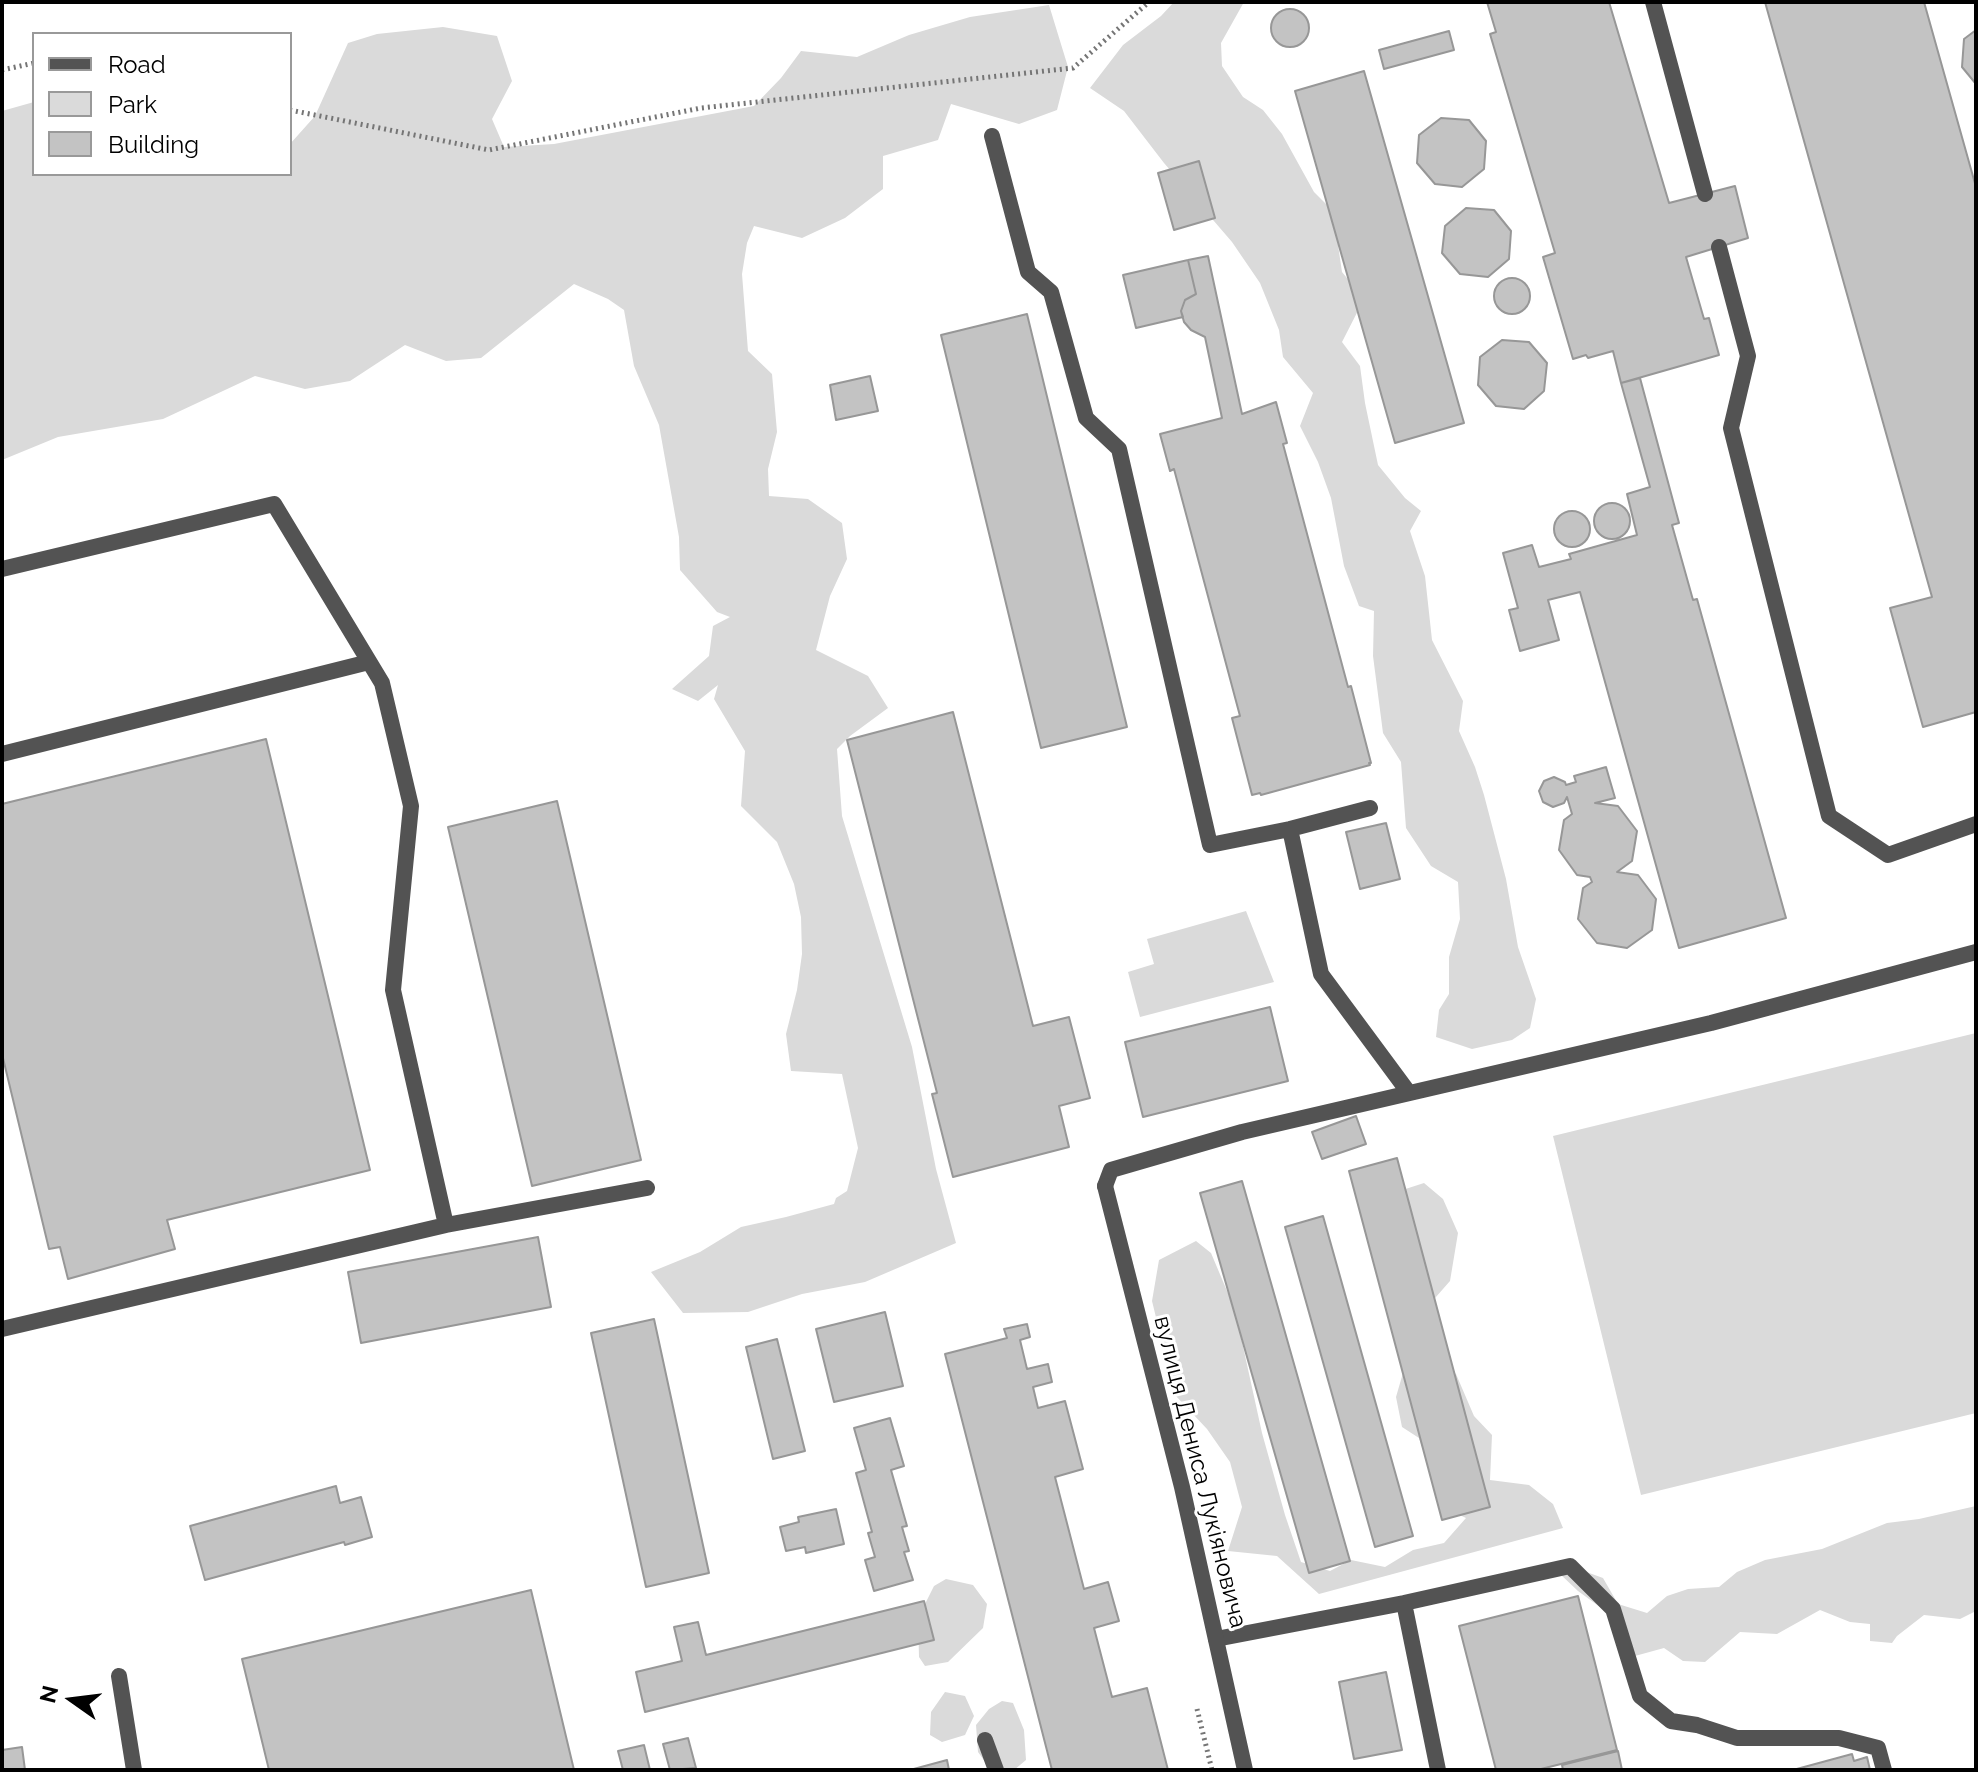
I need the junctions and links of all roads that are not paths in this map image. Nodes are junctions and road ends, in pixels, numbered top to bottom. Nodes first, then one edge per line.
1 (1653, 2) edge
2 (992, 136) dead end
3 (1705, 194) dead end
4 (1719, 247) dead end
5 (2, 569) edge
6 (369, 662) junction
7 (2, 754) edge
8 (1370, 808) dead end
9 (1976, 824) edge
10 (1290, 829) junction
11 (1976, 952) edge
12 (1409, 1093) junction
13 (647, 1188) dead end
14 (446, 1225) junction
15 (2, 1329) edge
16 (1404, 1603) junction
17 (1216, 1639) junction
18 (119, 1676) dead end
19 (985, 1740) dead end
20 (134, 1770) edge
21 (996, 1770) edge
22 (1245, 1770) edge
23 (1438, 1770) edge
24 (1884, 1770) edge

1 - 3 street
2 - 10 street
4 - 9 street
5 - 6 street
6 - 7 street
6 - 14 street
8 - 10 street
10 - 12 street
11 - 12 street
12 - 17 street, вулиця Дениса Лукіяновича
13 - 14 street
14 - 15 street
16 - 17 street
16 - 23 street
16 - 24 street
17 - 22 street, вулиця Дениса Лукіяновича
18 - 20 street
19 - 21 street

